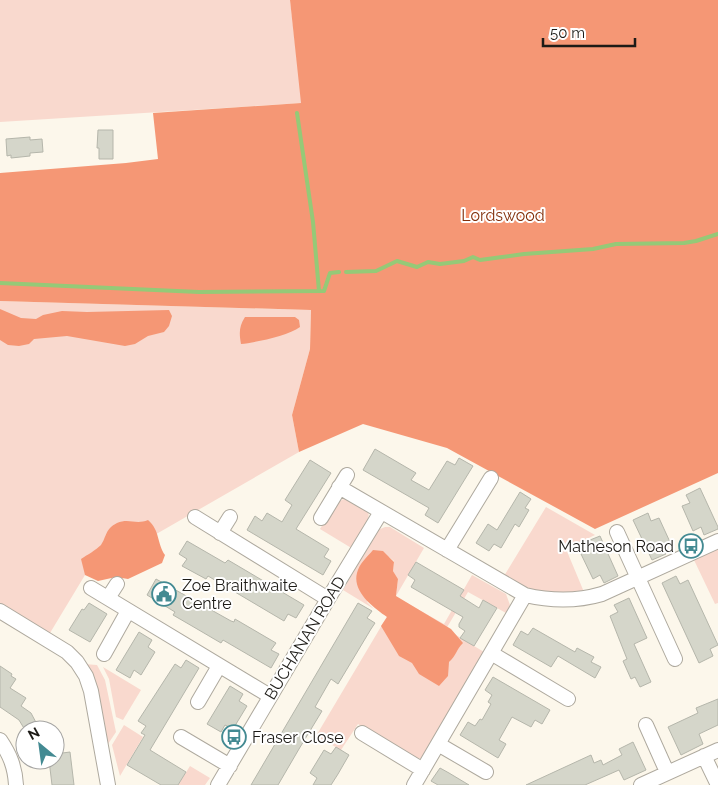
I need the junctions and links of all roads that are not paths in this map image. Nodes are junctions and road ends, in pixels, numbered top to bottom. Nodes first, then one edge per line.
1 (491, 478) dead end
2 (381, 512) junction
3 (195, 517) dead end
4 (230, 517) dead end
5 (321, 518) dead end
6 (617, 532) dead end
7 (220, 533) junction
8 (718, 541) edge
9 (447, 550) junction
10 (638, 577) junction
11 (117, 584) dead end
12 (91, 588) dead end
13 (524, 595) junction
14 (108, 598) junction
15 (328, 598) junction
16 (0, 611) edge
17 (128, 611) junction
18 (491, 653) junction
19 (104, 654) dead end
20 (675, 659) dead end
21 (220, 666) junction
22 (270, 696) junction
23 (568, 698) dead end
24 (198, 702) dead end
25 (646, 725) dead end
26 (362, 733) dead end
27 (182, 737) dead end
28 (0, 740) edge
29 (438, 744) junction
30 (718, 750) edge
31 (704, 756) junction
32 (230, 766) junction
33 (423, 770) junction
34 (486, 772) dead end
35 (667, 772) junction
36 (16, 785) edge
37 (108, 785) edge
38 (218, 785) edge
39 (414, 785) edge
40 (641, 785) edge
41 (718, 785) edge

1 - 9 street
2 - 5 street
2 - 9 street
2 - 15 street, BUCHANAN ROAD
3 - 7 street
4 - 7 street
6 - 10 street
7 - 15 street
8 - 10 street
9 - 13 street
10 - 13 street
10 - 20 street
11 - 14 street
12 - 14 street
13 - 18 street
14 - 17 street
15 - 22 street, BUCHANAN ROAD
16 - 37 street
17 - 19 street
17 - 21 street
18 - 23 street
18 - 29 street
21 - 22 street
21 - 24 street
22 - 32 street, BUCHANAN ROAD
25 - 35 street
26 - 33 street
27 - 32 street
28 - 36 street
29 - 33 street
29 - 34 street
30 - 31 street
31 - 35 street
31 - 41 street
32 - 38 street, BUCHANAN ROAD
33 - 39 street
35 - 40 street

